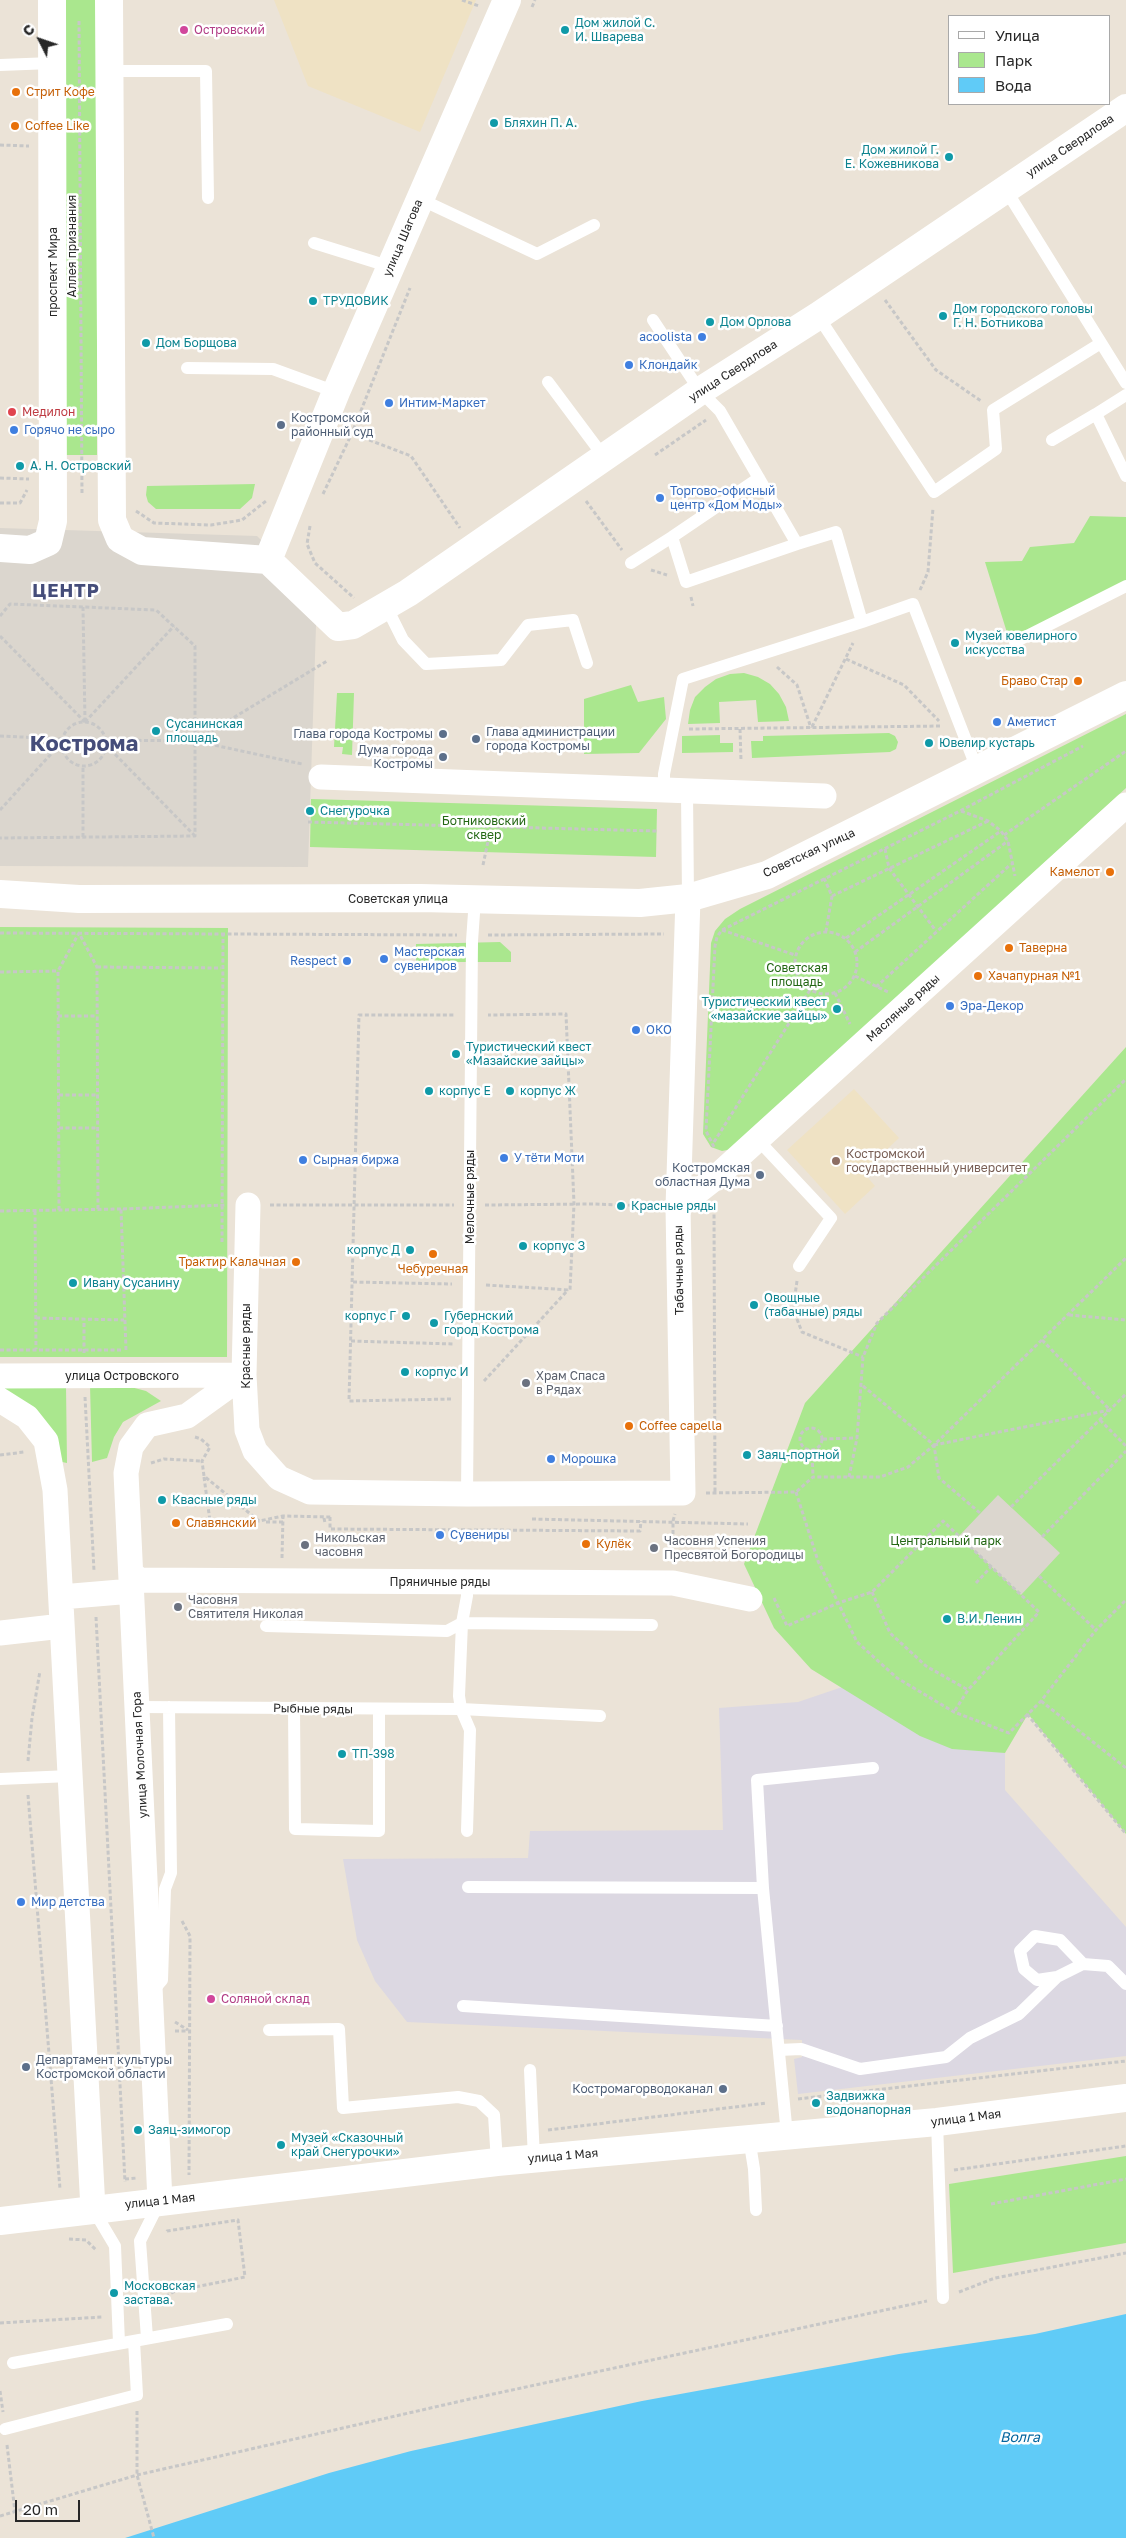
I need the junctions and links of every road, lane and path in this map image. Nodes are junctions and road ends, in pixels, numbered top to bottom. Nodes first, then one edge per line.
1 (52, 0) edge
2 (109, 0) edge
3 (535, 0) edge
4 (519, 5) edge
5 (79, 20) dead end
6 (52, 63) junction
7 (0, 65) edge
8 (109, 71) junction
9 (1126, 108) edge
10 (6, 145) dead end
11 (0, 146) edge
12 (1006, 190) junction
13 (208, 198) dead end
14 (420, 199) junction
15 (594, 225) dead end
16 (314, 243) dead end
17 (402, 274) junction
18 (885, 300) dead end
19 (818, 316) junction
20 (653, 320) dead end
21 (1101, 343) junction
22 (187, 368) dead end
23 (548, 382) dead end
24 (1126, 383) edge
25 (700, 391) junction
26 (336, 392) junction
27 (1126, 395) edge
28 (993, 410) junction
29 (1096, 414) junction
30 (324, 421) junction
31 (352, 433) junction
32 (1052, 440) dead end
33 (604, 457) junction
34 (1126, 476) edge
35 (0, 478) edge
36 (759, 478) junction
37 (34, 479) dead end
38 (934, 492) junction
39 (82, 493) dead end
40 (320, 502) dead end
41 (130, 507) dead end
42 (289, 510) junction
43 (469, 526) dead end
44 (672, 537) junction
45 (797, 544) junction
46 (0, 548) edge
47 (268, 560) junction
48 (631, 562) dead end
49 (1126, 586) edge
50 (359, 599) dead end
51 (913, 604) junction
52 (386, 606) junction
53 (83, 607) junction
54 (0, 616) edge
55 (862, 622) junction
56 (174, 626) junction
57 (0, 636) edge
58 (1017, 646) dead end
59 (846, 659) junction
60 (327, 661) dead end
61 (586, 663) dead end
62 (774, 665) dead end
63 (1126, 695) edge
64 (85, 722) junction
65 (944, 726) junction
66 (811, 728) junction
67 (687, 729) dead end
68 (740, 729) junction
69 (947, 733) dead end
70 (0, 736) edge
71 (63, 739) junction
72 (105, 740) junction
73 (195, 741) junction
74 (1091, 742) dead end
75 (61, 744) junction
76 (106, 745) junction
77 (1126, 751) edge
78 (741, 760) dead end
79 (83, 766) junction
80 (977, 769) junction
81 (316, 771) joint
82 (675, 791) junction
83 (824, 796) dead end
84 (1126, 805) edge
85 (0, 810) edge
86 (960, 811) junction
87 (988, 821) junction
88 (308, 822) dead end
89 (491, 827) junction
90 (657, 831) dead end
91 (1001, 831) junction
92 (1004, 835) junction
93 (195, 836) junction
94 (0, 838) edge
95 (83, 838) junction
96 (1008, 841) junction
97 (884, 848) junction
98 (1011, 864) junction
99 (482, 865) dead end
100 (889, 868) junction
101 (824, 878) junction
102 (1018, 884) dead end
103 (0, 894) edge
104 (909, 895) junction
105 (832, 896) junction
106 (688, 898) junction
107 (475, 899) junction
108 (918, 906) junction
109 (722, 930) junction
110 (826, 931) junction
111 (936, 931) junction
112 (0, 933) edge
113 (79, 933) junction
114 (222, 934) junction
115 (253, 934) dead end
116 (846, 938) junction
117 (856, 952) junction
118 (795, 955) junction
119 (97, 967) junction
120 (221, 968) junction
121 (58, 971) junction
122 (0, 972) edge
123 (876, 987) dead end
124 (810, 990) junction
125 (566, 1014) dead end
126 (359, 1015) dead end
127 (58, 1016) junction
128 (97, 1016) junction
129 (1126, 1079) edge
130 (59, 1095) junction
131 (97, 1095) junction
132 (59, 1128) junction
133 (97, 1128) junction
134 (758, 1140) junction
135 (714, 1142) junction
136 (714, 1179) junction
137 (248, 1204) joint
138 (222, 1205) junction
139 (678, 1207) junction
140 (121, 1208) junction
141 (98, 1209) junction
142 (59, 1210) junction
143 (0, 1211) edge
144 (35, 1211) junction
145 (222, 1244) dead end
146 (1126, 1258) edge
147 (799, 1266) joint
148 (1069, 1315) junction
149 (36, 1318) junction
150 (84, 1319) junction
151 (124, 1320) junction
152 (1126, 1320) edge
153 (1042, 1340) junction
154 (351, 1341) junction
155 (468, 1344) junction
156 (84, 1348) junction
157 (36, 1349) junction
158 (0, 1350) edge
159 (126, 1350) junction
160 (135, 1350) dead end
161 (863, 1357) junction
162 (244, 1375) junction
163 (0, 1376) edge
164 (84, 1376) junction
165 (862, 1385) junction
166 (1125, 1396) edge
167 (468, 1398) junction
168 (0, 1400) edge
169 (1110, 1410) junction
170 (1100, 1420) junction
171 (186, 1436) dead end
172 (856, 1438) junction
173 (823, 1440) junction
174 (934, 1445) junction
175 (1126, 1446) edge
176 (812, 1450) junction
177 (32, 1451) dead end
178 (1126, 1451) edge
179 (0, 1455) edge
180 (164, 1459) dead end
181 (202, 1461) junction
182 (204, 1476) junction
183 (813, 1477) junction
184 (849, 1477) junction
185 (796, 1492) junction
186 (683, 1493) junction
187 (715, 1493) junction
188 (468, 1494) junction
189 (1011, 1507) dead end
190 (980, 1513) dead end
191 (283, 1516) junction
192 (330, 1517) junction
193 (340, 1517) dead end
194 (324, 1518) junction
195 (525, 1519) dead end
196 (640, 1521) junction
197 (259, 1522) junction
198 (283, 1522) junction
199 (325, 1523) dead end
200 (748, 1524) dead end
201 (674, 1526) dead end
202 (1042, 1537) dead end
203 (282, 1566) dead end
204 (991, 1567) junction
205 (673, 1569) dead end
206 (1039, 1576) dead end
207 (131, 1582) junction
208 (467, 1582) junction
209 (976, 1583) dead end
210 (872, 1592) junction
211 (95, 1594) junction
212 (61, 1597) junction
213 (750, 1600) joint
214 (1126, 1600) edge
215 (838, 1603) junction
216 (462, 1623) junction
217 (652, 1625) dead end
218 (62, 1626) junction
219 (266, 1626) dead end
220 (1096, 1630) junction
221 (0, 1633) edge
222 (41, 1664) dead end
223 (968, 1690) junction
224 (1041, 1701) junction
225 (138, 1707) junction
226 (169, 1707) junction
227 (294, 1708) junction
228 (379, 1709) junction
229 (461, 1709) junction
230 (954, 1712) junction
231 (1027, 1714) junction
232 (600, 1716) dead end
233 (873, 1768) dead end
234 (1126, 1768) edge
235 (70, 1776) junction
236 (26, 1778) junction
237 (0, 1779) edge
238 (467, 1831) dead end
239 (1126, 1834) edge
240 (468, 1887) dead end
241 (763, 1888) junction
242 (165, 1889) junction
243 (1083, 1964) junction
244 (1057, 1977) junction
245 (1126, 1984) edge
246 (150, 1995) junction
247 (463, 2006) dead end
248 (776, 2026) junction
249 (269, 2030) dead end
250 (779, 2050) junction
251 (1126, 2061) edge
252 (530, 2070) dead end
253 (1126, 2098) edge
254 (784, 2101) junction
255 (937, 2122) junction
256 (533, 2132) junction
257 (786, 2135) junction
258 (749, 2138) junction
259 (1126, 2146) edge
260 (534, 2158) junction
261 (497, 2162) junction
262 (939, 2172) junction
263 (198, 2173) dead end
264 (1126, 2179) edge
265 (188, 2186) junction
266 (159, 2188) junction
267 (126, 2192) junction
268 (52, 2193) dead end
269 (991, 2204) dead end
270 (93, 2209) junction
271 (756, 2210) dead end
272 (238, 2220) dead end
273 (0, 2221) edge
274 (190, 2228) junction
275 (160, 2237) dead end
276 (63, 2239) dead end
277 (1126, 2253) edge
278 (100, 2254) dead end
279 (155, 2294) dead end
280 (943, 2298) junction
281 (157, 2302) dead end
282 (227, 2324) dead end
283 (140, 2339) junction
284 (119, 2343) junction
285 (13, 2362) dead end
286 (0, 2391) edge
287 (138, 2395) junction
288 (5, 2429) junction
289 (137, 2475) junction
290 (15, 2512) junction
291 (0, 2516) edge
292 (154, 2538) edge

1 - 6 street, проспект Мира
2 - 8 street
3 - 4 path
4 - 14 street, улица Шагова
5 - 39 path, Аллея признания
6 - 7 lane
6 - 46 street, проспект Мира
8 - 13 lane
8 - 47 street
9 - 12 street, улица Свердлова
10 - 11 path
12 - 19 street, улица Свердлова
12 - 21 lane
14 - 15 lane
14 - 17 street, улица Шагова
16 - 17 lane
17 - 26 street, улица Шагова
17 - 31 path
18 - 28 path
19 - 25 street, улица Свердлова
19 - 38 lane
20 - 25 lane
21 - 24 lane
21 - 28 lane
22 - 26 lane
23 - 33 lane
25 - 33 street, улица Свердлова
25 - 36 lane
26 - 30 street, улица Шагова
27 - 29 lane
28 - 38 lane
29 - 32 lane
29 - 34 lane
30 - 31 path
30 - 42 street, улица Шагова
31 - 40 path
31 - 43 path
33 - 52 street, улица Свердлова
35 - 37 path
36 - 44 lane
36 - 45 lane
38 - 51 path
41 - 42 path
42 - 47 street, улица Шагова
42 - 50 path
44 - 45 lane
44 - 48 lane
45 - 55 lane
47 - 52 street, улица Свердлова
49 - 58 lane
51 - 55 lane
51 - 80 lane
52 - 61 lane
53 - 54 path
53 - 56 path
53 - 64 path
55 - 59 path
55 - 82 lane
56 - 64 path
56 - 73 path
57 - 64 path
59 - 65 path
59 - 66 path
60 - 73 path
62 - 66 path
63 - 80 street, Советская улица
64 - 71 path
64 - 72 path
65 - 66 path
65 - 69 path
66 - 68 path
67 - 68 path
68 - 78 path
70 - 71 path
71 - 75 path
72 - 73 path
72 - 76 path
73 - 81 path
73 - 93 path
74 - 86 path
75 - 79 path
75 - 85 path
76 - 79 path
76 - 93 path
77 - 92 path
79 - 95 path
80 - 106 street, Советская улица
81 - 82 street
82 - 83 street
82 - 106 lane
84 - 134 street, Масляные ряды
86 - 87 path
86 - 97 path
87 - 91 path
87 - 100 path
88 - 89 path
89 - 90 path
89 - 99 path
91 - 92 path
91 - 104 path
92 - 96 path
93 - 95 path
94 - 95 path
96 - 98 path
96 - 108 path
97 - 100 path
97 - 101 path
98 - 102 path
98 - 111 path
100 - 104 path
100 - 105 path
101 - 105 path
101 - 109 path
103 - 107 street, Советская улица
104 - 108 path
104 - 116 path
105 - 110 path
106 - 107 street, Советская улица
106 - 139 street, Табачные ряды
107 - 155 lane, Мелочные ряды
108 - 111 path
108 - 117 path
109 - 118 path
109 - 135 path
110 - 116 path
110 - 118 path
111 - 123 path
112 - 113 path
113 - 114 path
113 - 119 path
113 - 121 path
114 - 115 path
114 - 120 path
116 - 117 path
117 - 124 path
118 - 124 path
119 - 120 path
119 - 128 path
120 - 138 path
121 - 122 path
121 - 127 path
124 - 135 path
125 - 167 path
126 - 154 path
127 - 128 path
127 - 130 path
128 - 131 path
129 - 161 path
130 - 131 path
130 - 132 path
131 - 133 path
132 - 133 path
132 - 142 path
133 - 141 path
134 - 136 street, Масляные ряды
134 - 147 lane
135 - 136 path
136 - 139 street, Масляные ряды
136 - 187 path
137 - 138 path
137 - 162 street, Красные ряды
138 - 140 path
138 - 145 path
139 - 186 street, Табачные ряды
140 - 141 path
140 - 151 path
141 - 142 path
142 - 144 path
143 - 144 path
144 - 149 path
146 - 148 path
147 - 161 path
148 - 152 path
148 - 153 path
149 - 150 path
149 - 157 path
150 - 151 path
150 - 156 path
151 - 159 path
153 - 169 path
153 - 174 path
154 - 155 path
154 - 167 path
155 - 167 lane, Мелочные ряды
156 - 157 path
156 - 159 path
156 - 164 path
157 - 158 path
159 - 160 path
161 - 165 path
162 - 164 street, улица Островского
162 - 188 street, Красные ряды
162 - 207 street, улица Молочная Гора
163 - 164 street, улица Островского
164 - 211 path
165 - 172 path
165 - 174 path
166 - 169 path
167 - 188 lane, Мелочные ряды
168 - 212 street
169 - 170 path
169 - 174 path
170 - 175 path
170 - 189 path
171 - 181 path
172 - 173 path
172 - 184 path
173 - 176 path
173 - 176 path
174 - 184 path
174 - 190 path
176 - 183 path
177 - 179 path
178 - 202 path
180 - 181 path
181 - 182 path
182 - 197 path
182 - 197 path
183 - 184 path
183 - 185 path
185 - 187 path
185 - 215 path
186 - 187 path
186 - 188 street
191 - 194 path
191 - 197 path
191 - 198 path
192 - 193 path
192 - 194 path
192 - 196 path
194 - 199 path
195 - 196 path
196 - 200 path
197 - 198 path
198 - 203 path
201 - 205 path
204 - 209 path
204 - 210 path
204 - 223 path
206 - 220 path
207 - 208 street, Пряничные ряды
207 - 211 street
207 - 225 street, улица Молочная Гора
208 - 213 street, Пряничные ряды
208 - 216 lane
210 - 215 path
210 - 223 path
211 - 212 street
211 - 267 path
212 - 218 street
213 - 215 path
214 - 220 path
215 - 230 path
216 - 217 lane
216 - 219 lane
216 - 229 lane
218 - 221 street
218 - 235 street
220 - 224 path
222 - 236 path
223 - 230 path
224 - 231 path
224 - 234 path
225 - 226 lane, Рыбные ряды
225 - 246 street, улица Молочная Гора
226 - 227 lane, Рыбные ряды
226 - 242 lane
227 - 228 lane, Рыбные ряды
227 - 228 lane
228 - 229 lane, Рыбные ряды
229 - 232 lane, Рыбные ряды
229 - 238 lane
230 - 231 path
231 - 239 path
233 - 241 lane
235 - 236 lane
235 - 270 street
236 - 237 lane
236 - 268 path
240 - 241 lane
241 - 248 lane
242 - 246 lane
242 - 265 path
243 - 244 lane
243 - 244 lane
243 - 245 lane
244 - 250 lane
246 - 266 street, улица Молочная Гора
247 - 248 lane
248 - 250 lane
249 - 261 lane
250 - 254 lane
251 - 254 path
252 - 256 lane
253 - 255 street, улица 1 Мая
254 - 256 path
254 - 257 lane
255 - 257 street, улица 1 Мая
255 - 262 lane
256 - 260 lane
257 - 258 street, улица 1 Мая
258 - 260 street, улица 1 Мая
258 - 271 lane
259 - 262 path
260 - 261 street, улица 1 Мая
261 - 265 street, улица 1 Мая
262 - 280 lane
263 - 265 path
264 - 269 path
265 - 266 street, улица 1 Мая
265 - 266 path
265 - 274 path
266 - 267 street, улица 1 Мая
266 - 267 path
266 - 283 lane
267 - 270 street, улица 1 Мая
270 - 273 street, улица 1 Мая
270 - 284 lane
272 - 274 path
274 - 275 path
276 - 278 path
277 - 280 path
279 - 281 path
280 - 289 path
282 - 283 lane
283 - 284 lane
283 - 287 lane
284 - 285 lane
286 - 288 path
287 - 288 lane
287 - 289 path
288 - 290 path
289 - 290 path
289 - 292 path
290 - 291 path

